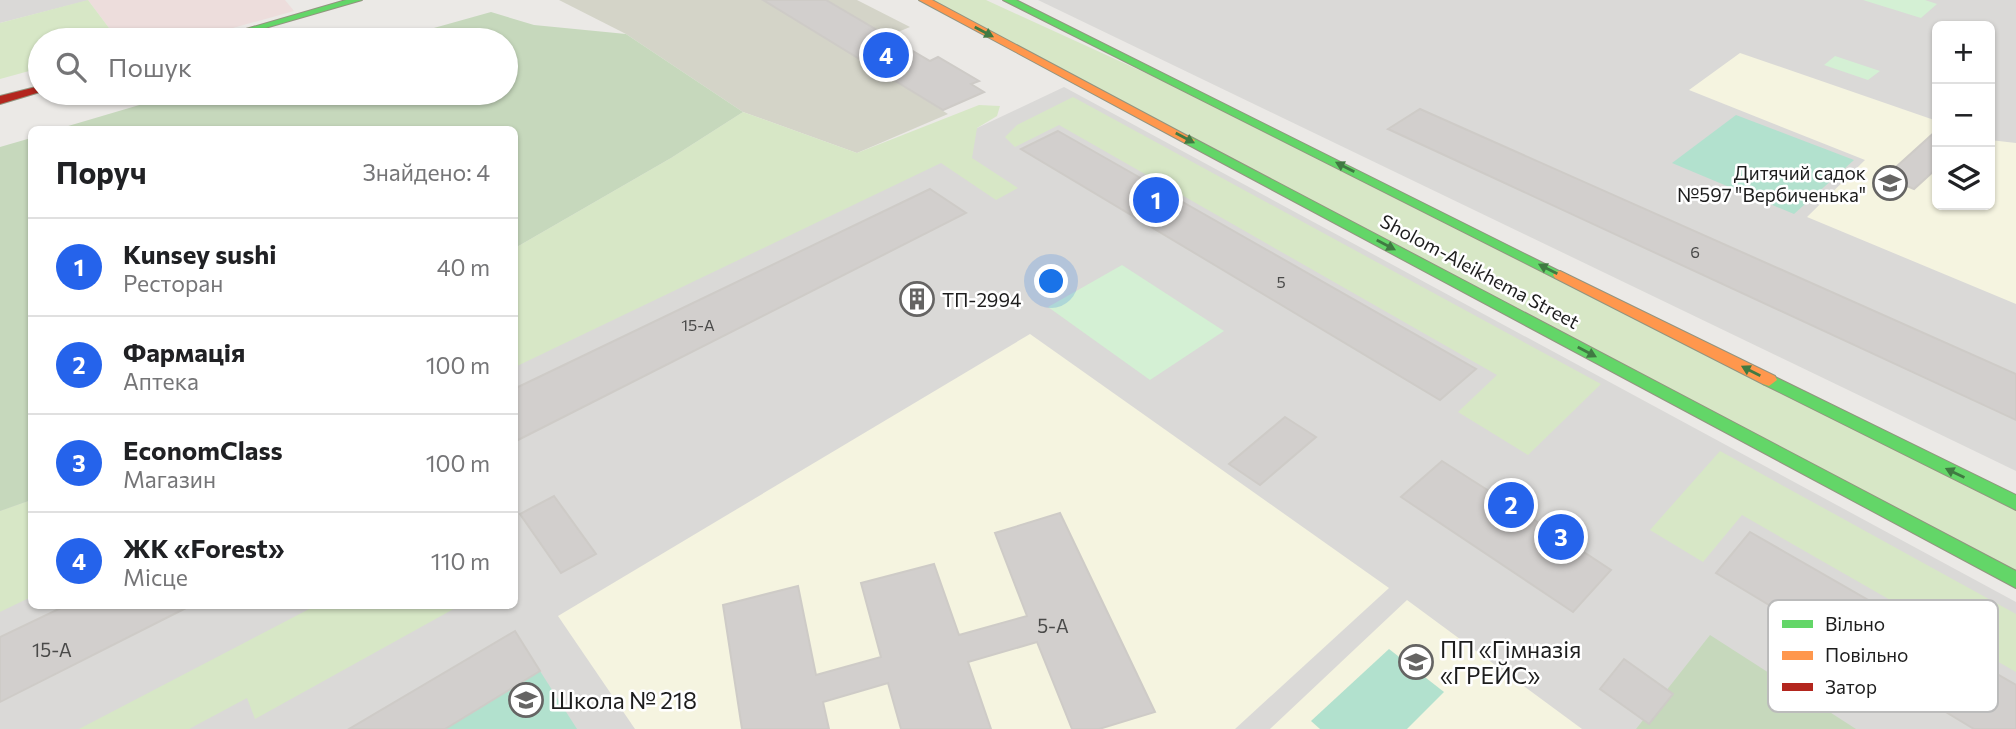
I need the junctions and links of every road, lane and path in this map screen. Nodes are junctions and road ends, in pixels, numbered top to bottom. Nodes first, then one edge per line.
1 (357, 0) edge
2 (923, 0) edge
3 (1008, 0) edge
4 (256, 28) edge
5 (28, 92) edge
6 (0, 100) edge
7 (2016, 503) edge
8 (2016, 580) edge

1 - 4 street
2 -> 8 street, Sholom-Aleikhema Street
7 -> 3 street, Sholom-Aleikhema Street
5 - 6 street

